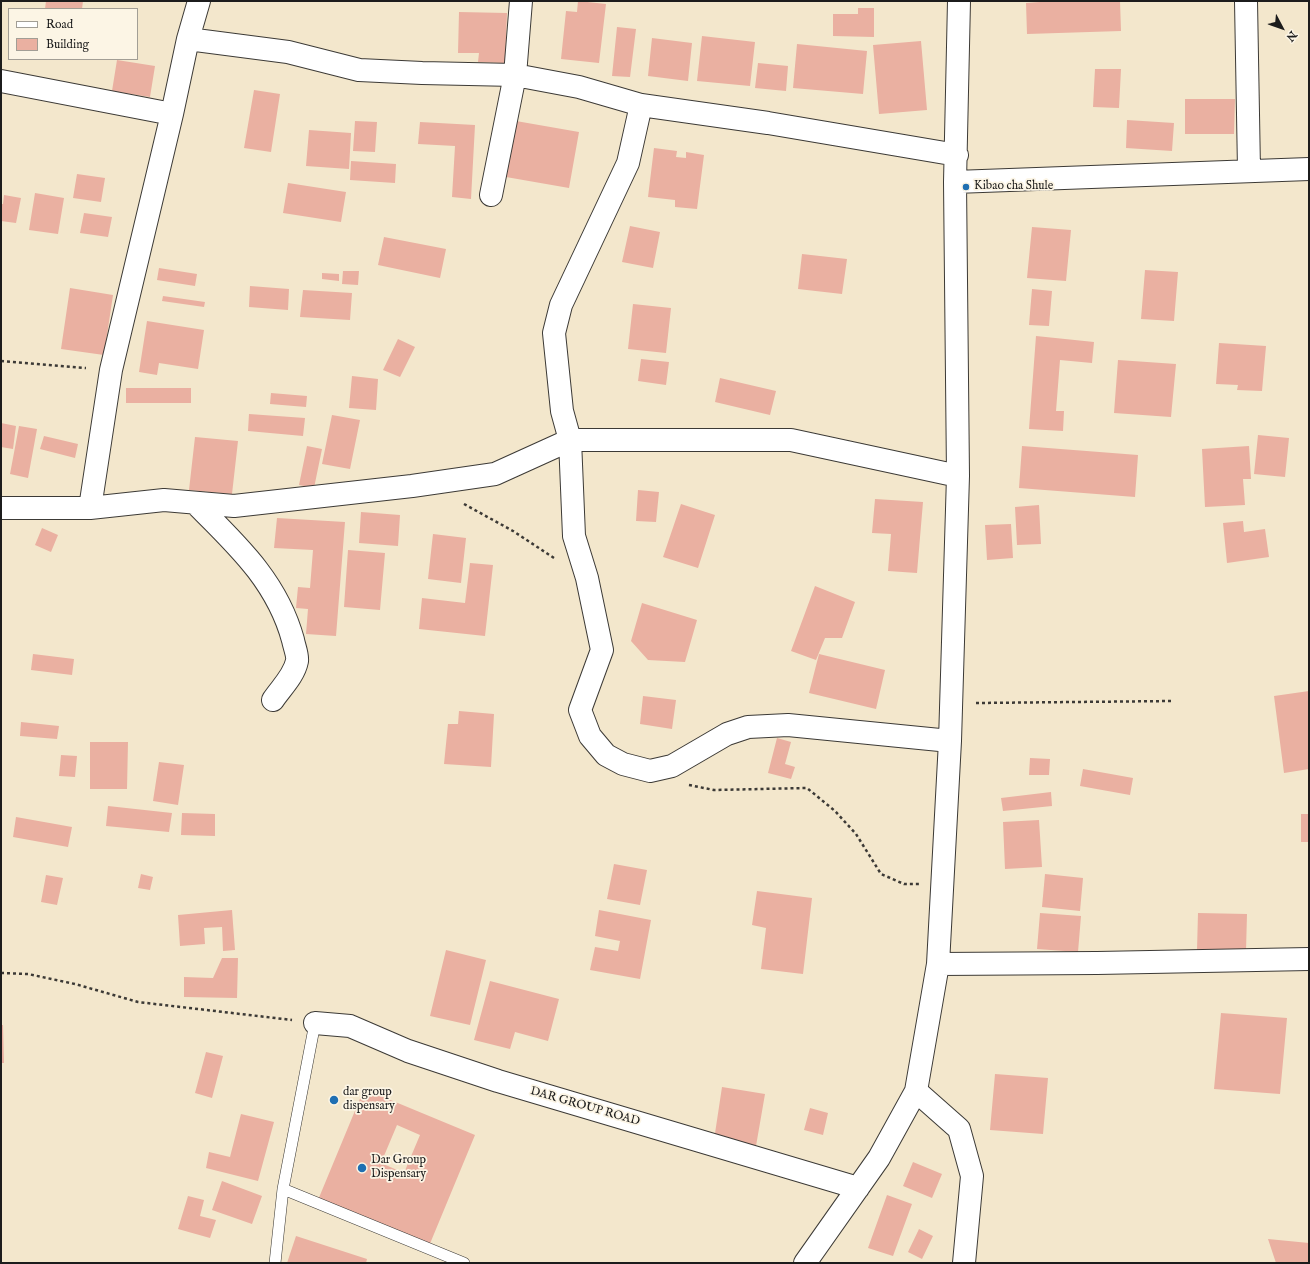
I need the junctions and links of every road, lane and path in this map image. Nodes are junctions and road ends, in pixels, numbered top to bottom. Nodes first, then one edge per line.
1 (199, 1) edge
2 (521, 1) edge
3 (959, 1) edge
4 (1246, 1) edge
5 (188, 39) junction
6 (515, 75) junction
7 (1, 81) edge
8 (641, 105) junction
9 (172, 114) junction
10 (957, 155) junction
11 (1309, 169) edge
12 (1249, 170) junction
13 (955, 182) junction
14 (491, 195) dead end
15 (1, 361) edge
16 (111, 370) junction
17 (570, 440) junction
18 (958, 476) junction
19 (195, 503) junction
20 (463, 504) dead end
21 (1, 508) edge
22 (90, 508) junction
23 (587, 578) junction
24 (273, 700) dead end
25 (1172, 701) dead end
26 (951, 703) junction
27 (950, 741) junction
28 (672, 766) junction
29 (942, 885) junction
30 (1309, 958) edge
31 (938, 964) junction
32 (1, 973) edge
33 (315, 1023) junction
34 (916, 1091) junction
35 (858, 1188) junction
36 (282, 1189) junction
37 (275, 1263) edge
38 (464, 1263) edge
39 (805, 1263) edge
40 (964, 1263) edge

1 - 5 street
2 - 6 street
3 - 10 street
4 - 12 street
5 - 6 street
5 - 9 street
6 - 8 street
6 - 14 street
7 - 9 street
8 - 10 street
8 - 17 street
9 - 16 street
10 - 13 street
11 - 12 street
12 - 13 street
13 - 18 street
15 - 16 path
16 - 22 street
17 - 18 street
17 - 19 street
17 - 23 street
18 - 26 street
19 - 22 street
19 - 24 street
20 - 23 path
21 - 22 street
23 - 28 street
25 - 26 path
26 - 27 street
27 - 28 street
27 - 29 street
28 - 29 path
29 - 31 street
30 - 31 street
31 - 34 street
32 - 33 path
33 - 35 street, DAR GROUP ROAD
33 - 36 lane
34 - 35 street
34 - 40 street
35 - 39 street
36 - 37 lane
36 - 38 lane

